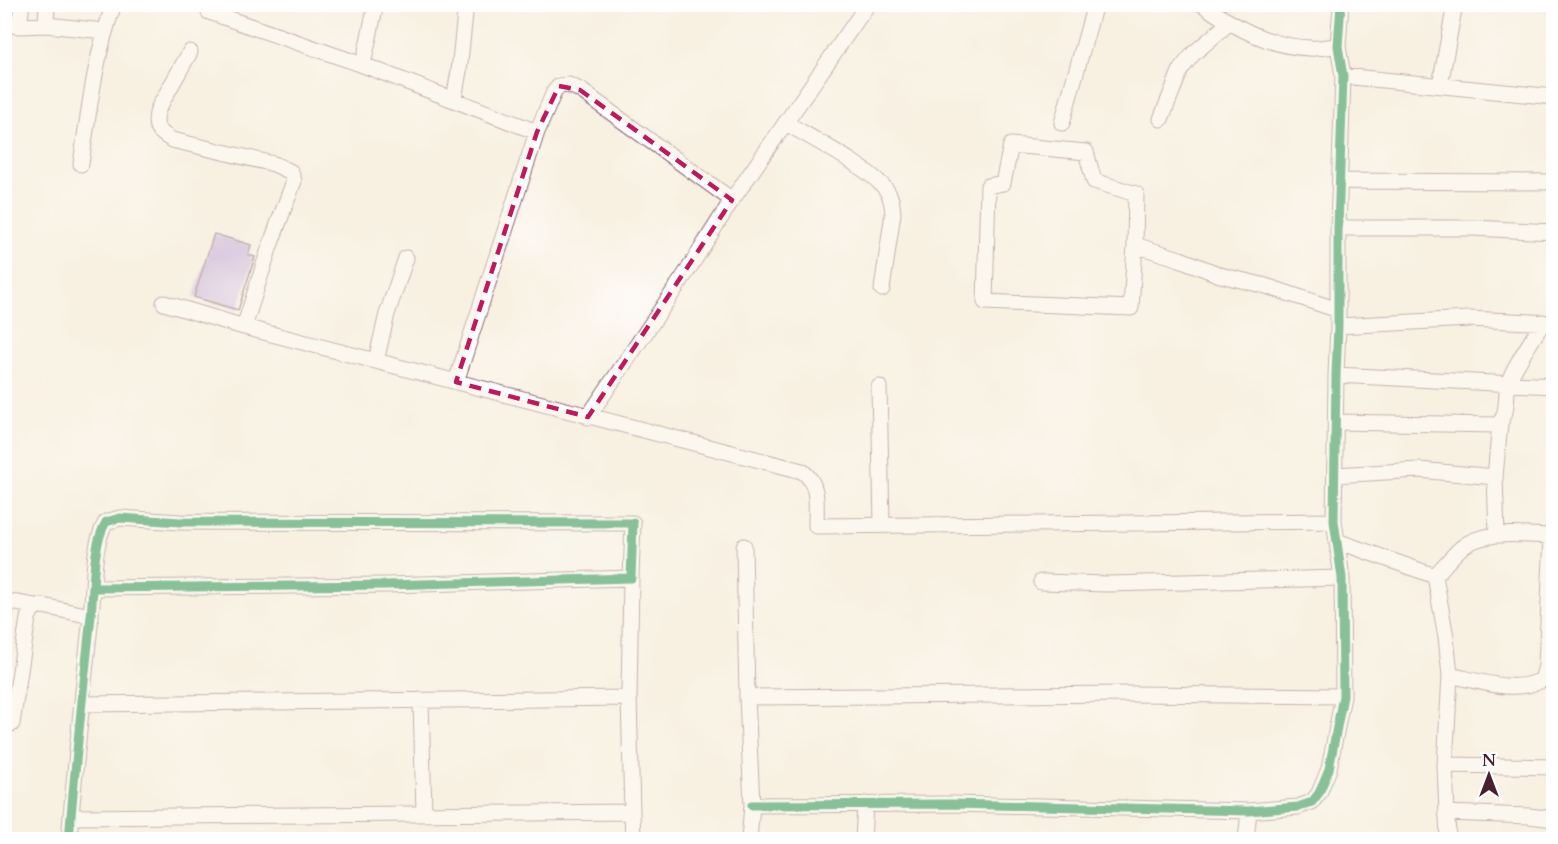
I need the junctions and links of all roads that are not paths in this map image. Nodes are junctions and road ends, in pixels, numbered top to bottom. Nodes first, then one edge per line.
1 (22, 4) edge
2 (47, 4) edge
3 (114, 4) edge
4 (376, 4) edge
5 (466, 4) edge
6 (868, 4) edge
7 (1095, 4) edge
8 (1202, 4) edge
9 (1341, 4) edge
10 (1455, 4) edge
11 (209, 8) edge
12 (1229, 23) junction
13 (12, 25) edge
14 (46, 25) junction
15 (104, 31) junction
16 (1338, 46) junction
17 (190, 52) dead end
18 (363, 65) junction
19 (1343, 76) junction
20 (1440, 85) junction
21 (1554, 97) edge
22 (454, 99) junction
23 (1161, 119) dead end
24 (786, 123) junction
25 (1062, 123) dead end
26 (537, 132) junction
27 (81, 164) dead end
28 (1340, 181) junction
29 (1554, 182) edge
30 (732, 200) junction
31 (1338, 228) junction
32 (1554, 232) edge
33 (1135, 245) junction
34 (406, 258) dead end
35 (882, 289) dead end
36 (164, 303) dead end
37 (1338, 310) junction
38 (1549, 322) edge
39 (1338, 326) junction
40 (244, 327) junction
41 (376, 361) junction
42 (1336, 375) junction
43 (456, 382) junction
44 (1508, 382) junction
45 (1554, 386) edge
46 (879, 387) dead end
47 (588, 417) junction
48 (1335, 422) junction
49 (1500, 423) junction
50 (1335, 475) junction
51 (1495, 477) junction
52 (1334, 520) junction
53 (882, 524) junction
54 (1497, 535) junction
55 (1553, 536) edge
56 (1337, 541) junction
57 (744, 546) dead end
58 (1435, 576) junction
59 (1342, 578) junction
60 (631, 579) junction
61 (1041, 582) dead end
62 (94, 588) junction
63 (4, 601) edge
64 (35, 606) junction
65 (92, 616) junction
66 (1450, 675) junction
67 (1343, 696) junction
68 (747, 697) junction
69 (629, 698) junction
70 (421, 701) junction
71 (82, 704) junction
72 (12, 724) dead end
73 (1445, 765) junction
74 (1554, 767) edge
75 (865, 804) junction
76 (752, 805) junction
77 (1249, 811) junction
78 (632, 812) junction
79 (1446, 813) junction
80 (424, 814) junction
81 (71, 817) junction
82 (1554, 819) edge
83 (69, 840) edge
84 (633, 840) edge
85 (748, 840) edge
86 (863, 840) edge
87 (1246, 840) edge
88 (1448, 840) edge

1 - 13 street
2 - 14 street
3 - 15 street
4 - 18 street
5 - 22 street
6 - 24 street
7 - 25 street
8 - 12 street
9 - 16 street
10 - 20 street
11 - 18 street
12 - 16 street
12 - 23 street
13 - 14 street
14 - 15 street
15 - 27 street
16 - 19 street
17 - 40 street
18 - 22 street
19 - 20 street
19 - 28 street
20 - 21 street
22 - 26 street
24 - 30 street
24 - 35 street
26 - 30 street
26 - 43 street
28 - 29 street
28 - 31 street
30 - 47 street
31 - 32 street
31 - 37 street
33 - 33 street
33 - 37 street
34 - 41 street
36 - 40 street
37 - 39 street
38 - 39 street
38 - 44 street
39 - 42 street
40 - 41 street
41 - 43 street
42 - 44 street
42 - 48 street
43 - 47 street
44 - 45 street
44 - 49 street
46 - 53 street
47 - 53 street
48 - 49 street
48 - 50 street
49 - 51 street
50 - 51 street
50 - 52 street
51 - 54 street
52 - 53 street
52 - 56 street
54 - 55 street
54 - 58 street
55 - 66 street
56 - 58 street
56 - 59 street
57 - 68 street
58 - 66 street
59 - 61 street
59 - 67 street
60 - 62 street
60 - 62 street
60 - 69 street
62 - 65 street
63 - 64 street
64 - 65 street
64 - 72 street
65 - 71 street
66 - 73 street
67 - 68 street
67 - 77 street
68 - 76 street
69 - 70 street
69 - 78 street
70 - 71 street
70 - 80 street
71 - 81 street
73 - 74 street
73 - 79 street
75 - 76 street
75 - 77 street
75 - 86 street
76 - 85 street
77 - 87 street
78 - 80 street
78 - 84 street
79 - 82 street
79 - 88 street
80 - 81 street
81 - 83 street

